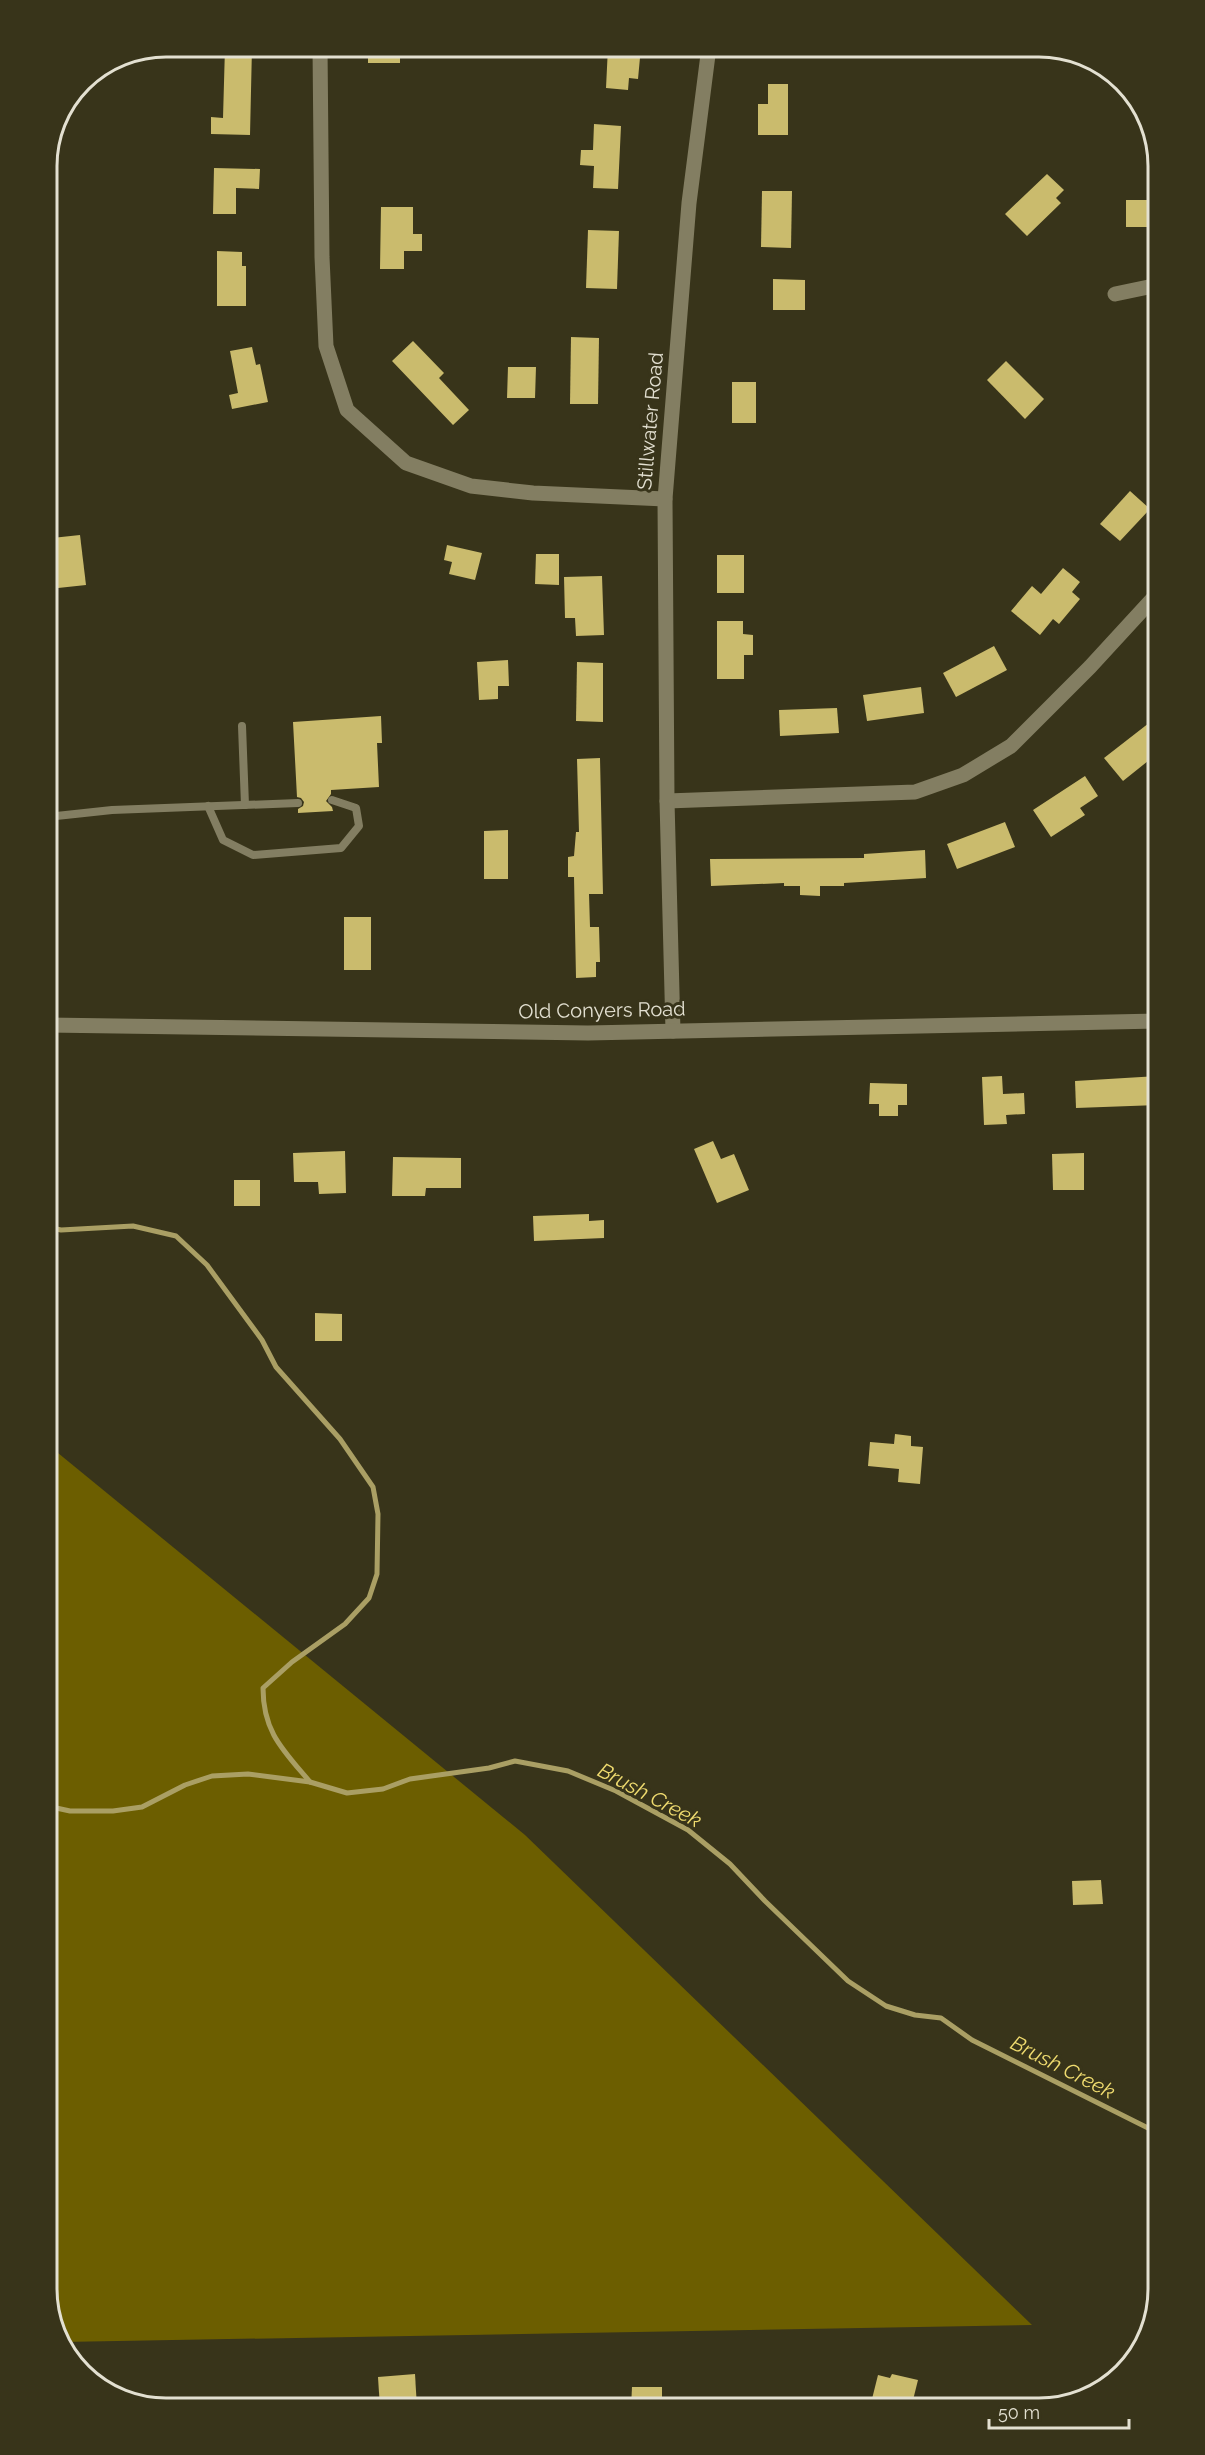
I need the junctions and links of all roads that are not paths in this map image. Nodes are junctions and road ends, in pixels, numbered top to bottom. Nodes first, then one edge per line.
1 (320, 57) edge
2 (707, 57) edge
3 (1148, 287) edge
4 (1115, 294) dead end
5 (665, 499) junction
6 (1148, 604) edge
7 (242, 726) dead end
8 (332, 800) dead end
9 (667, 801) junction
10 (297, 803) dead end
11 (245, 805) junction
12 (208, 806) junction
13 (57, 816) edge
14 (1148, 1021) edge
15 (57, 1025) edge
16 (673, 1031) junction

1 - 5 street
2 - 5 street, Stillwater Road
3 - 4 street
5 - 9 street, Stillwater Road
6 - 9 street
7 - 11 lane
8 - 12 lane
9 - 16 street, Stillwater Road
10 - 11 lane
11 - 12 lane
12 - 13 lane
14 - 16 street, Old Conyers Road
15 - 16 street, Old Conyers Road

